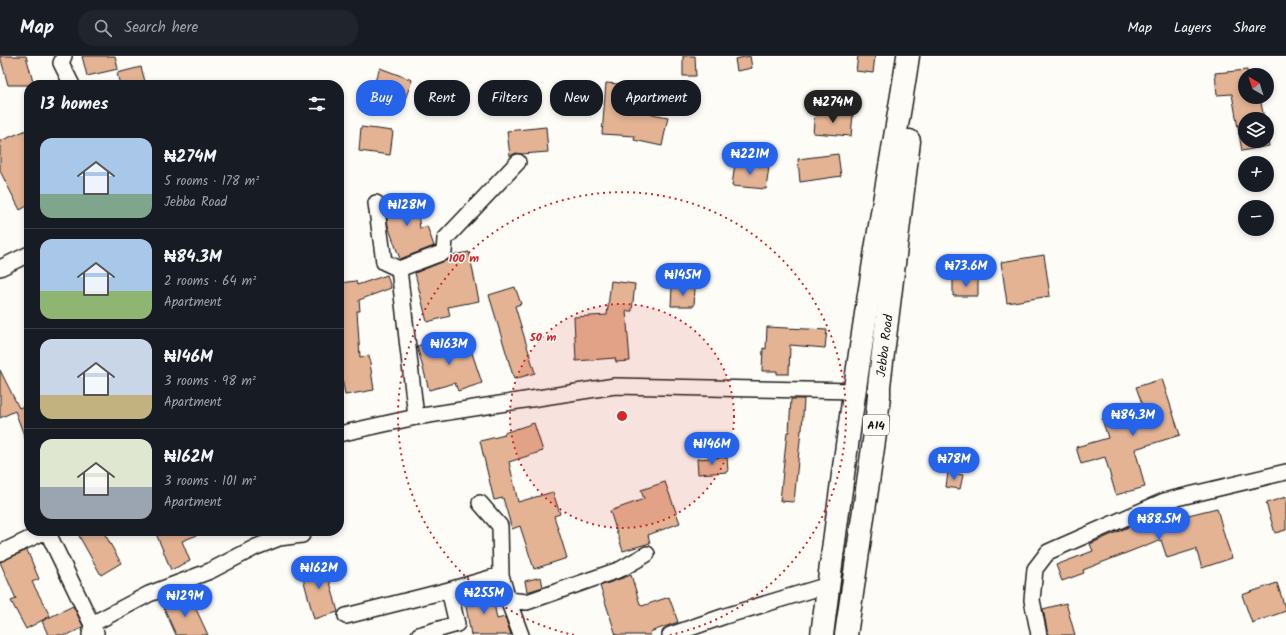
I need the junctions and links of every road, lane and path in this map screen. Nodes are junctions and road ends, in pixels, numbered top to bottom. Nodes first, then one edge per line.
1 (64, 56) edge
2 (908, 56) edge
3 (923, 56) edge
4 (70, 80) edge
5 (518, 162) dead end
6 (376, 203) dead end
7 (24, 256) edge
8 (0, 268) edge
9 (399, 269) junction
10 (854, 391) junction
11 (416, 416) junction
12 (344, 433) edge
13 (1286, 472) edge
14 (480, 503) dead end
15 (36, 536) edge
16 (49, 536) edge
17 (294, 536) edge
18 (0, 553) edge
19 (648, 554) dead end
20 (501, 575) junction
21 (828, 585) junction
22 (449, 590) junction
23 (508, 600) junction
24 (346, 616) dead end
25 (93, 631) edge
26 (419, 635) edge
27 (521, 635) edge
28 (670, 635) edge
29 (822, 635) edge
30 (846, 635) edge
31 (1039, 635) edge

1 - 4 street
2 - 10 highway
3 - 30 highway, Jebba Road / A14
5 - 9 street
6 - 9 street
7 - 8 street
9 - 11 street
10 - 11 street
10 - 21 highway
11 - 12 street
13 - 31 street
14 - 20 street
15 - 18 street
16 - 25 street
17 - 25 street
19 - 23 street
20 - 22 street
20 - 23 street
21 - 28 street
21 - 29 highway
22 - 24 street
22 - 26 street
23 - 27 street

